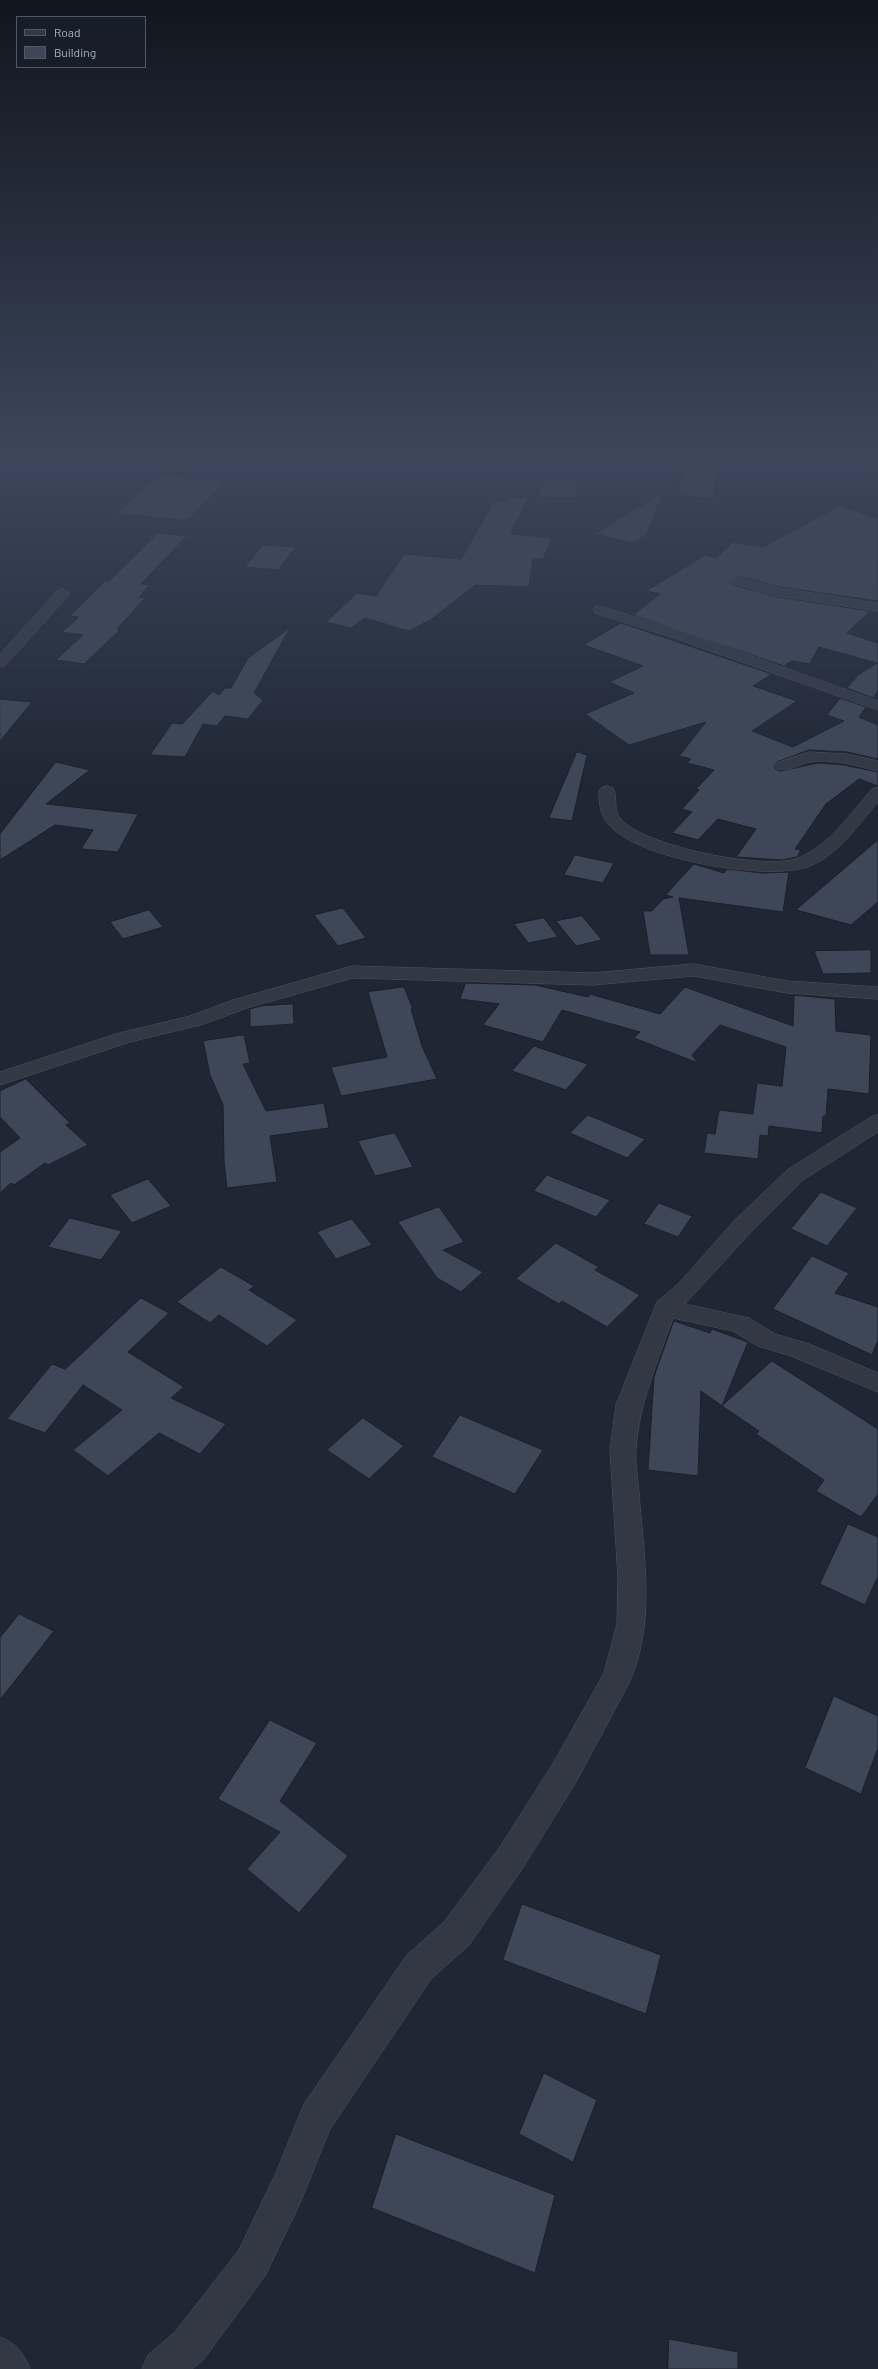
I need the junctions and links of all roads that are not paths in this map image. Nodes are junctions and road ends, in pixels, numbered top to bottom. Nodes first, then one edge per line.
1 (738, 581) dead end
2 (63, 593) dead end
3 (878, 607) edge
4 (600, 610) dead end
5 (0, 664) edge
6 (878, 706) edge
7 (783, 766) dead end
8 (878, 766) edge
9 (607, 791) dead end
10 (878, 792) edge
11 (878, 993) edge
12 (0, 1078) edge
13 (871, 1134) edge
14 (665, 1308) junction
15 (878, 1383) edge
16 (0, 2357) edge
17 (10, 2369) edge
18 (162, 2369) edge

1 - 3 street
2 - 5 street
4 - 6 street
7 - 8 street
9 - 10 street
11 - 12 street
13 - 14 street
14 - 15 street
14 - 18 street
16 - 17 street

